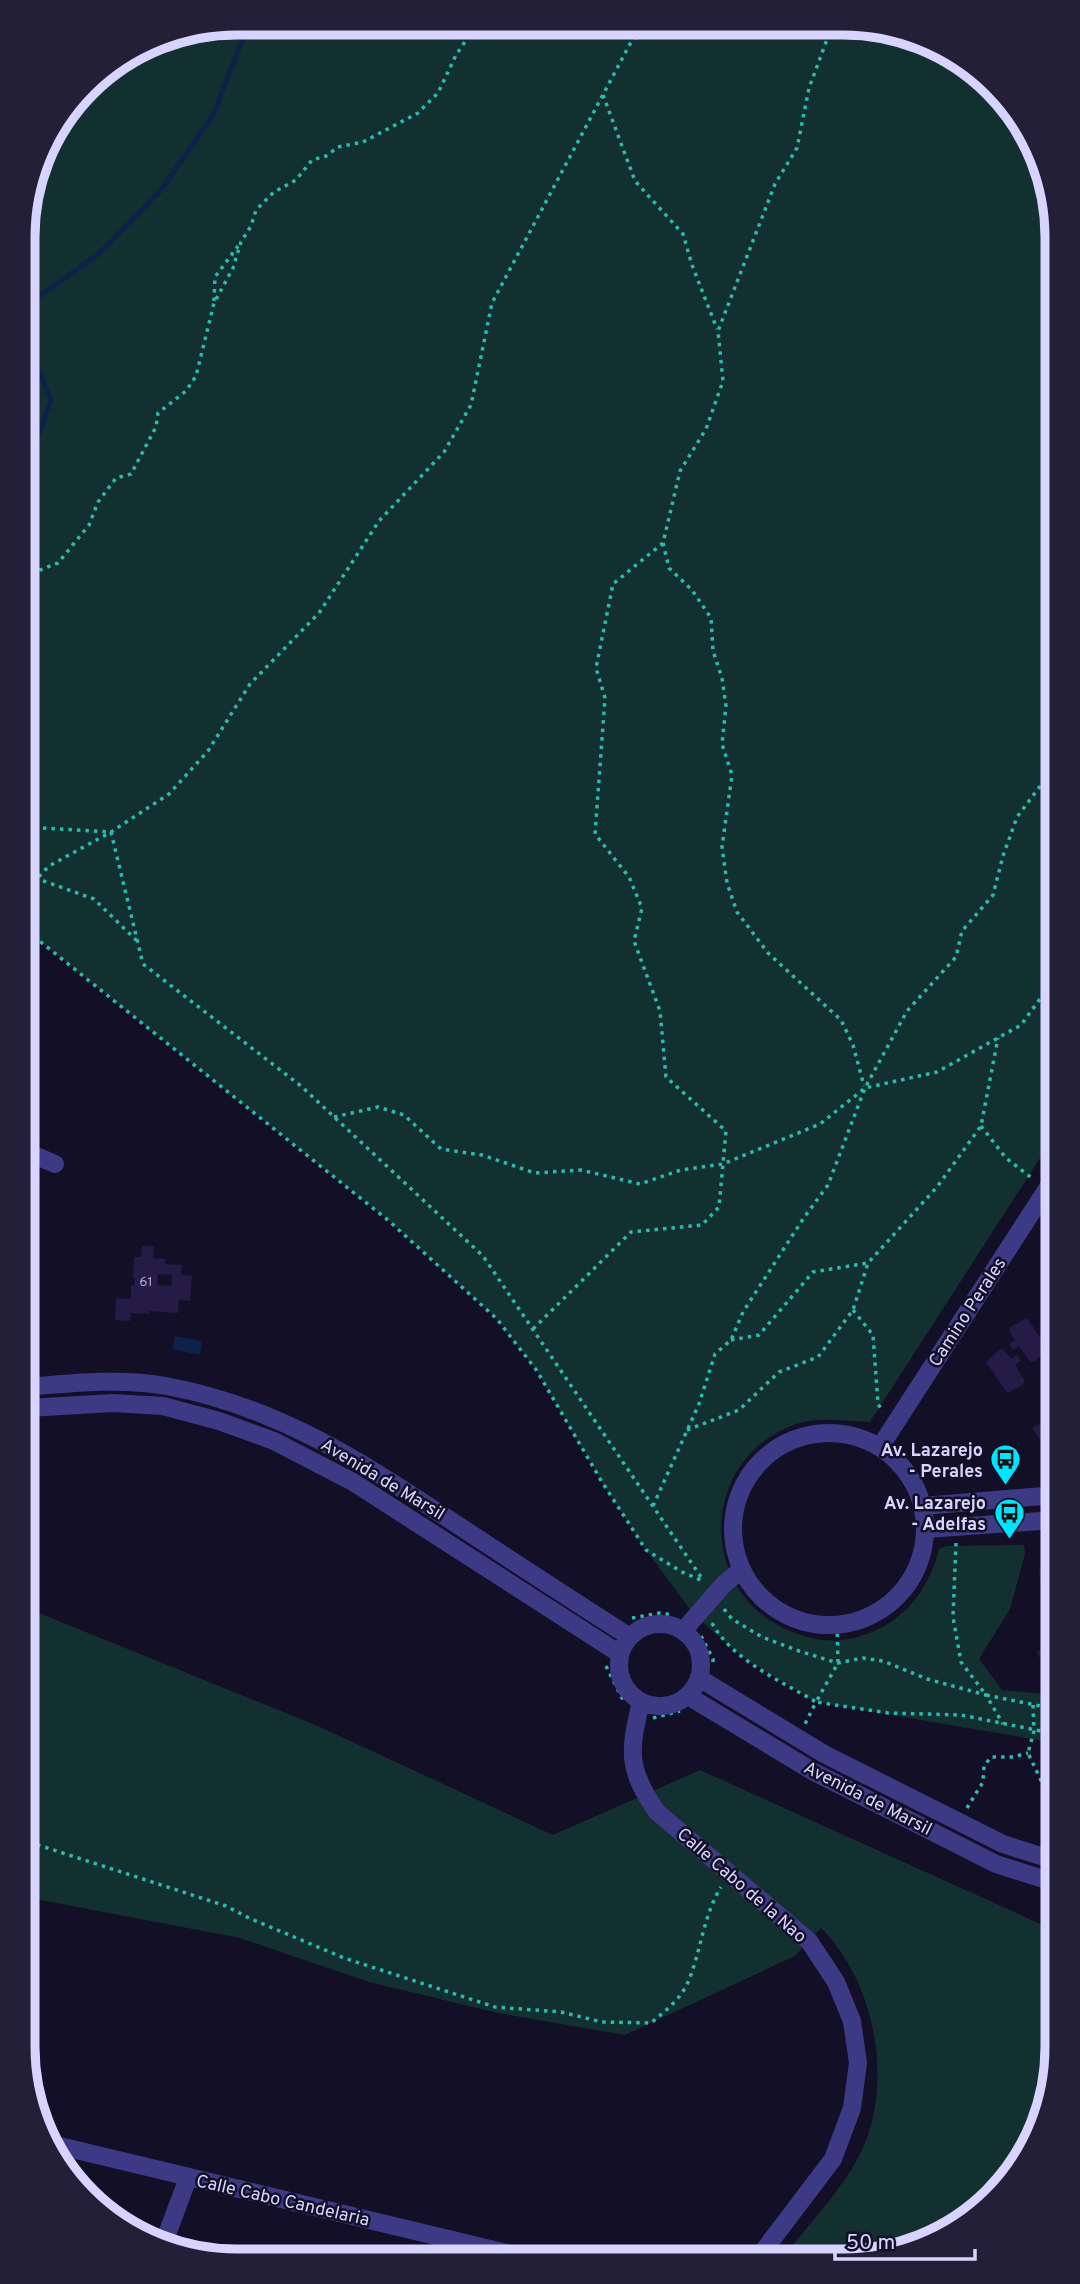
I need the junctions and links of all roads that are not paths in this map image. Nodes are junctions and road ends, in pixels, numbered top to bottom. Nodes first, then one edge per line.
1 (35, 1155) edge
2 (55, 1164) dead end
3 (1045, 1198) edge
4 (35, 1387) edge
5 (35, 1408) edge
6 (880, 1447) junction
7 (1045, 1496) edge
8 (923, 1506) junction
9 (1045, 1521) edge
10 (926, 1529) junction
11 (742, 1569) junction
12 (684, 1631) junction
13 (629, 1637) junction
14 (613, 1649) junction
15 (699, 1678) junction
16 (688, 1704) junction
17 (640, 1708) junction
18 (1045, 1857) edge
19 (1045, 1880) edge
20 (61, 2147) edge
21 (188, 2178) junction
22 (166, 2236) edge
23 (489, 2249) edge
24 (765, 2249) edge

1 - 2 street
3 - 6 street, Camino Perales
4 - 13 street, Avenida de Marsil
5 - 14 street, Avenida de Marsil
6 - 8 street
6 - 11 street
7 - 8 street
8 - 10 street
9 - 10 street
10 - 11 street
11 - 12 street
12 - 13 street
12 - 15 street
13 - 14 street
14 - 17 street
15 - 16 street
15 - 18 street, Avenida de Marsil
16 - 17 street
16 - 19 street, Avenida de Marsil
17 - 24 street, Calle Cabo de la Nao
20 - 21 street, Calle Cabo Candelaria
21 - 22 street
21 - 23 street, Calle Cabo Candelaria

